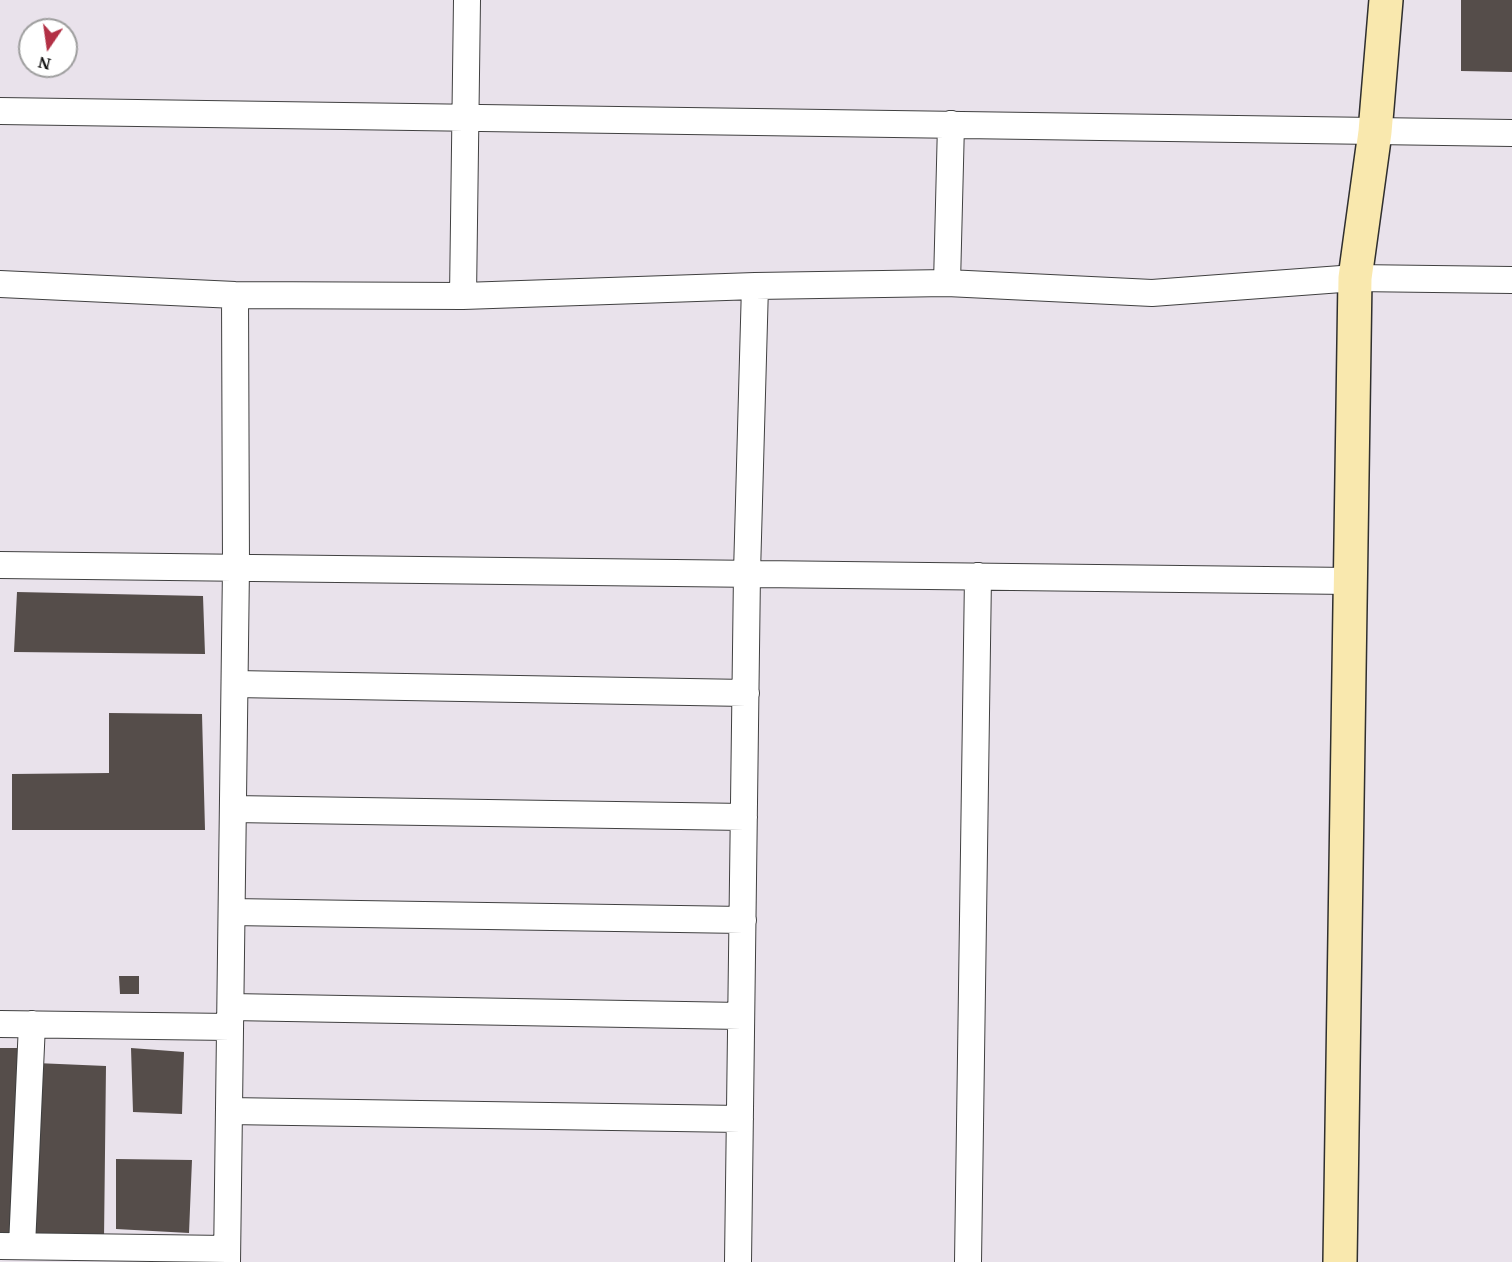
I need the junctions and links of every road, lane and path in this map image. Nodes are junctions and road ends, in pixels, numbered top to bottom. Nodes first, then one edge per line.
1 (466, 0) edge
2 (1386, 0) edge
3 (0, 111) edge
4 (466, 118) junction
5 (951, 124) junction
6 (1375, 132) junction
7 (1512, 133) edge
8 (1355, 278) junction
9 (1512, 280) edge
10 (947, 283) junction
11 (0, 284) edge
12 (754, 286) junction
13 (235, 295) junction
14 (463, 296) junction
15 (0, 565) edge
16 (236, 567) junction
17 (747, 573) junction
18 (978, 576) junction
19 (1350, 580) junction
20 (235, 684) junction
21 (746, 693) junction
22 (233, 809) junction
23 (744, 817) junction
24 (232, 912) junction
25 (743, 921) junction
26 (741, 1016) junction
27 (230, 1017) junction
28 (0, 1024) edge
29 (32, 1024) junction
30 (229, 1111) junction
31 (740, 1119) junction
32 (8, 1250) edge
33 (227, 1256) edge
34 (738, 1262) edge
35 (968, 1262) edge
36 (1340, 1262) edge

1 - 4 street
2 - 6 street
3 - 4 street
4 - 5 street
4 - 14 street
5 - 6 street
5 - 10 street
6 - 7 street
6 - 8 street
8 - 9 street
8 - 10 street
8 - 19 street
10 - 12 street
11 - 13 street
12 - 14 street
12 - 17 street
13 - 14 street
13 - 16 street
15 - 16 street
16 - 17 street
16 - 20 street
17 - 18 street
17 - 21 street
18 - 19 street
18 - 35 street
19 - 36 street
20 - 21 street
20 - 22 street
21 - 23 street
22 - 23 street
22 - 24 street
23 - 25 street
24 - 25 street
24 - 27 street
25 - 26 street
26 - 27 street
26 - 31 street
27 - 29 street
27 - 30 street
28 - 29 street
29 - 32 street
30 - 31 street
30 - 33 street
31 - 34 street
32 - 33 street

